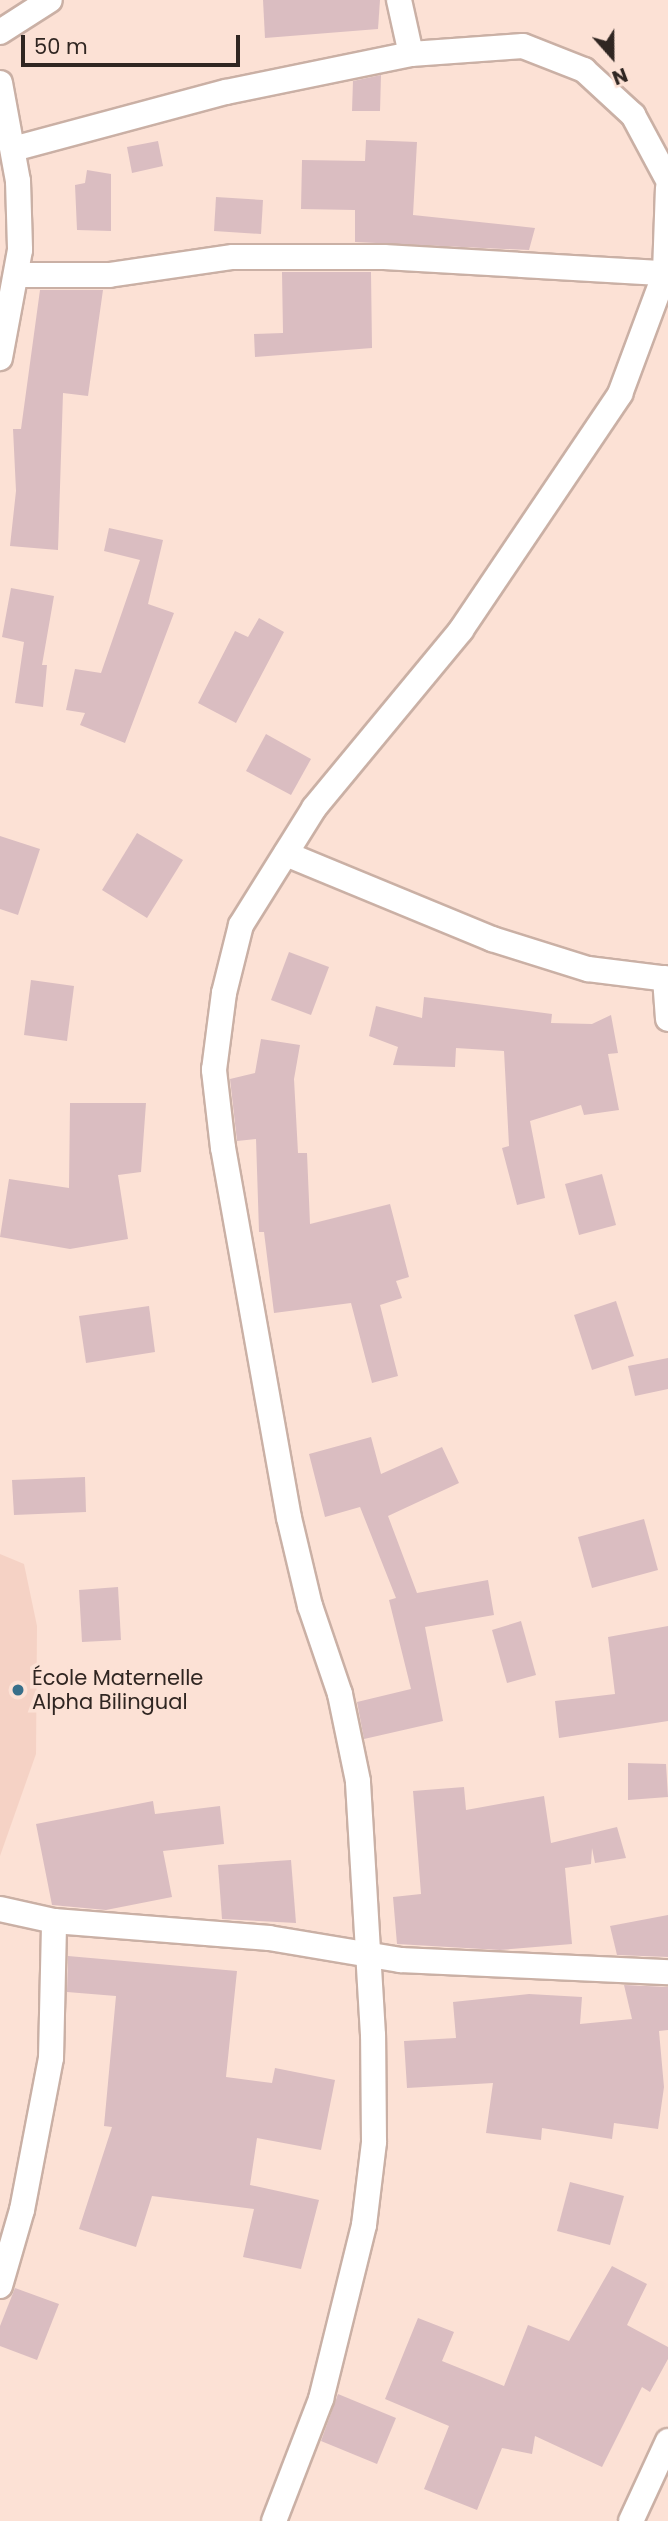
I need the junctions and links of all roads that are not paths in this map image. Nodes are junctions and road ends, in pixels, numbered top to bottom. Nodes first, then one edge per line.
1 (50, 0) edge
2 (399, 0) edge
3 (0, 32) edge
4 (411, 54) junction
5 (0, 83) edge
6 (13, 149) junction
7 (668, 180) edge
8 (668, 188) edge
9 (666, 272) junction
10 (19, 275) junction
11 (1, 352) edge
12 (286, 854) junction
13 (666, 979) edge
14 (668, 1019) edge
15 (0, 1909) edge
16 (54, 1921) junction
17 (369, 1956) junction
18 (668, 1972) edge
19 (0, 2286) edge
20 (668, 2441) edge
21 (274, 2521) edge
22 (631, 2521) edge

1 - 3 street
2 - 4 street
4 - 6 street
4 - 7 street
5 - 6 street
6 - 10 street
8 - 9 street
9 - 10 street
9 - 12 street
10 - 11 street
12 - 13 street
12 - 17 street
13 - 14 street
15 - 16 street
16 - 17 street
16 - 19 street
17 - 18 street
17 - 21 street
20 - 22 street

